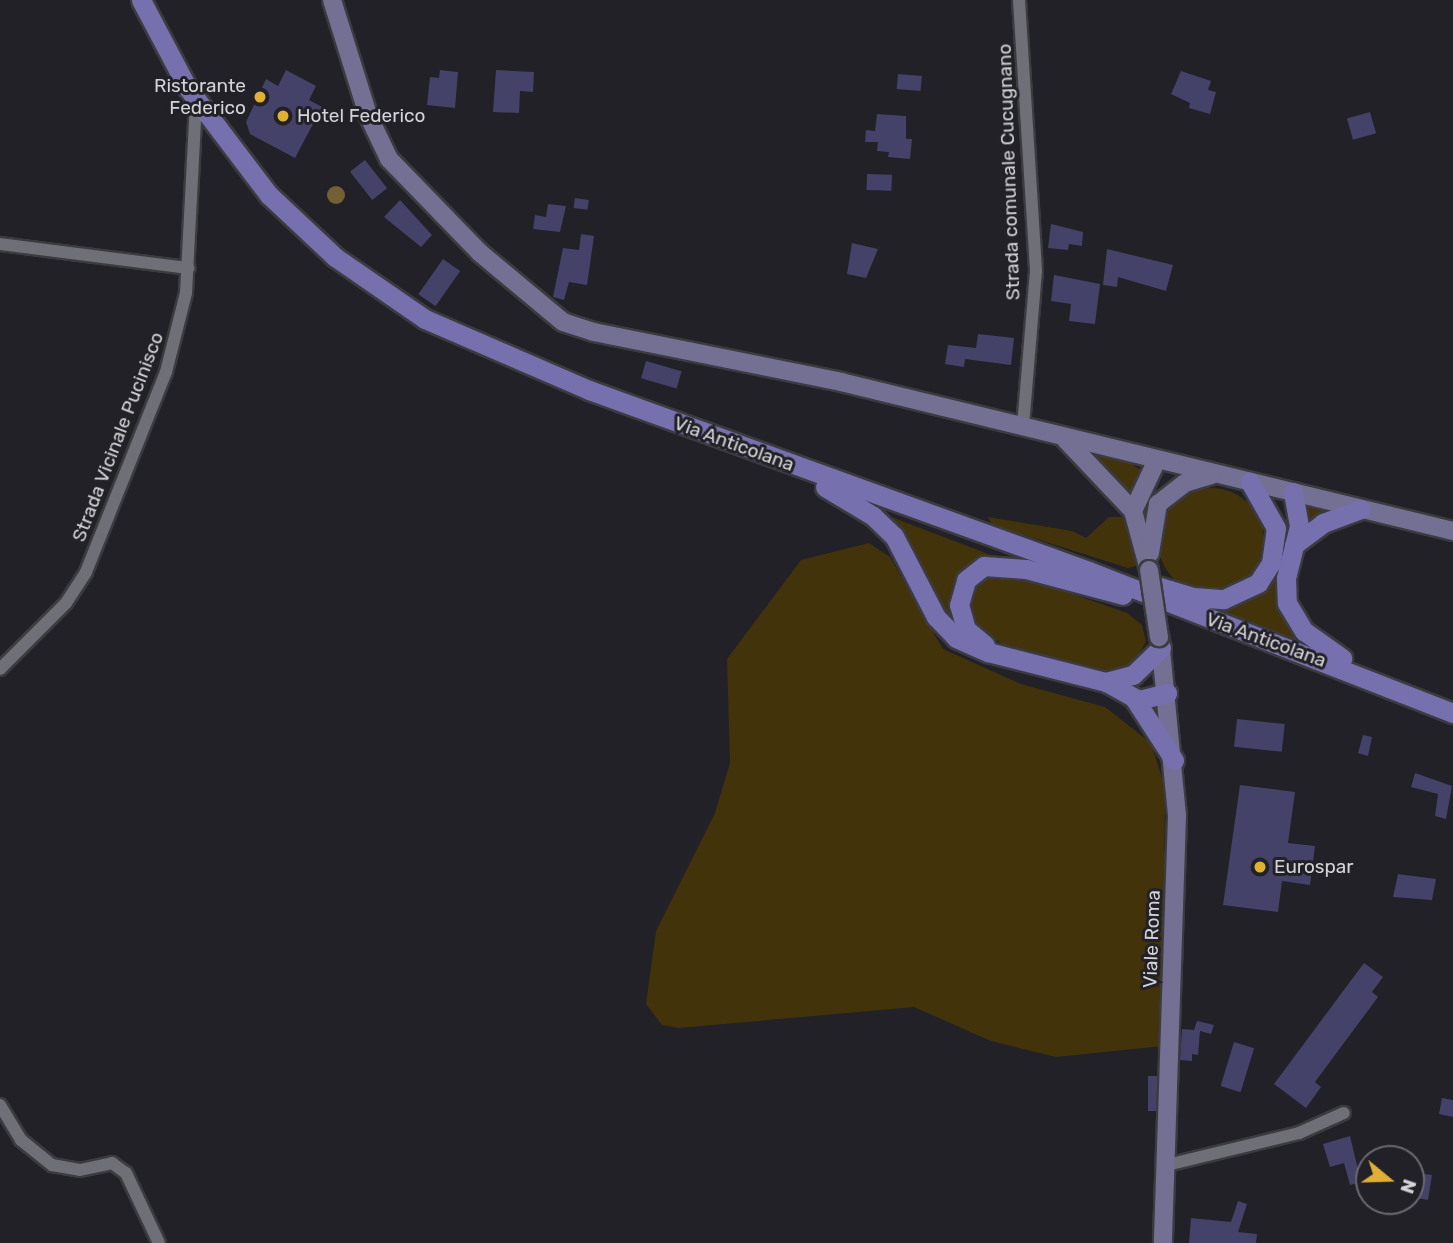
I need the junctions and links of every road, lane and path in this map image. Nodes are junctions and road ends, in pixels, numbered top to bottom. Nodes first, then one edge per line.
1 (141, 0) edge
2 (332, 0) edge
3 (1019, 0) edge
4 (196, 100) junction
5 (0, 244) edge
6 (188, 268) junction
7 (1023, 426) junction
8 (1062, 437) junction
9 (1157, 460) junction
10 (782, 462) junction
11 (1219, 474) junction
12 (1250, 482) junction
13 (1293, 492) junction
14 (1158, 504) junction
15 (1361, 509) junction
16 (1133, 510) junction
17 (1276, 528) junction
18 (1453, 531) edge
19 (1294, 545) junction
20 (1149, 570) junction
21 (1089, 571) junction
22 (1147, 595) junction
23 (1160, 642) junction
24 (1001, 654) junction
25 (0, 669) edge
26 (1372, 678) junction
27 (1113, 682) junction
28 (1167, 693) junction
29 (1134, 698) junction
30 (1453, 713) edge
31 (1174, 760) junction
32 (0, 1105) edge
33 (1343, 1113) dead end
34 (1167, 1166) junction
35 (159, 1243) edge
36 (1163, 1243) edge

1 - 4 main road, Via Anticolana
2 - 7 street
3 - 7 street, Strada comunale Cucugnano
4 - 6 street, Strada Vicinale Pucinisco
4 - 10 main road, Via Anticolana
5 - 6 street
6 - 25 street, Strada Vicinale Pucinisco
7 - 8 street
8 - 9 street
8 - 16 street
9 - 11 street
9 - 14 street
9 - 16 street
10 - 21 main road, Via Anticolana
10 - 24 main road
11 - 12 street
11 - 14 street
12 - 13 street
12 - 17 main road
13 - 15 street
13 - 17 main road
13 - 19 main road
14 - 20 street
15 - 18 street
15 - 19 main road
16 - 20 street
17 - 21 main road
19 - 26 main road
20 - 23 street, Viale Roma, bridge
21 - 22 main road, Via Anticolana
22 - 24 main road
22 - 26 main road, Via Anticolana
23 - 27 main road
23 - 28 street, Viale Roma
24 - 27 main road
26 - 30 main road, Via Anticolana
27 - 28 main road
27 - 29 main road
28 - 29 main road
28 - 31 street, Viale Roma
29 - 31 main road
31 - 34 street, Viale Roma
32 - 35 street
33 - 34 street
34 - 36 street, Viale Roma

